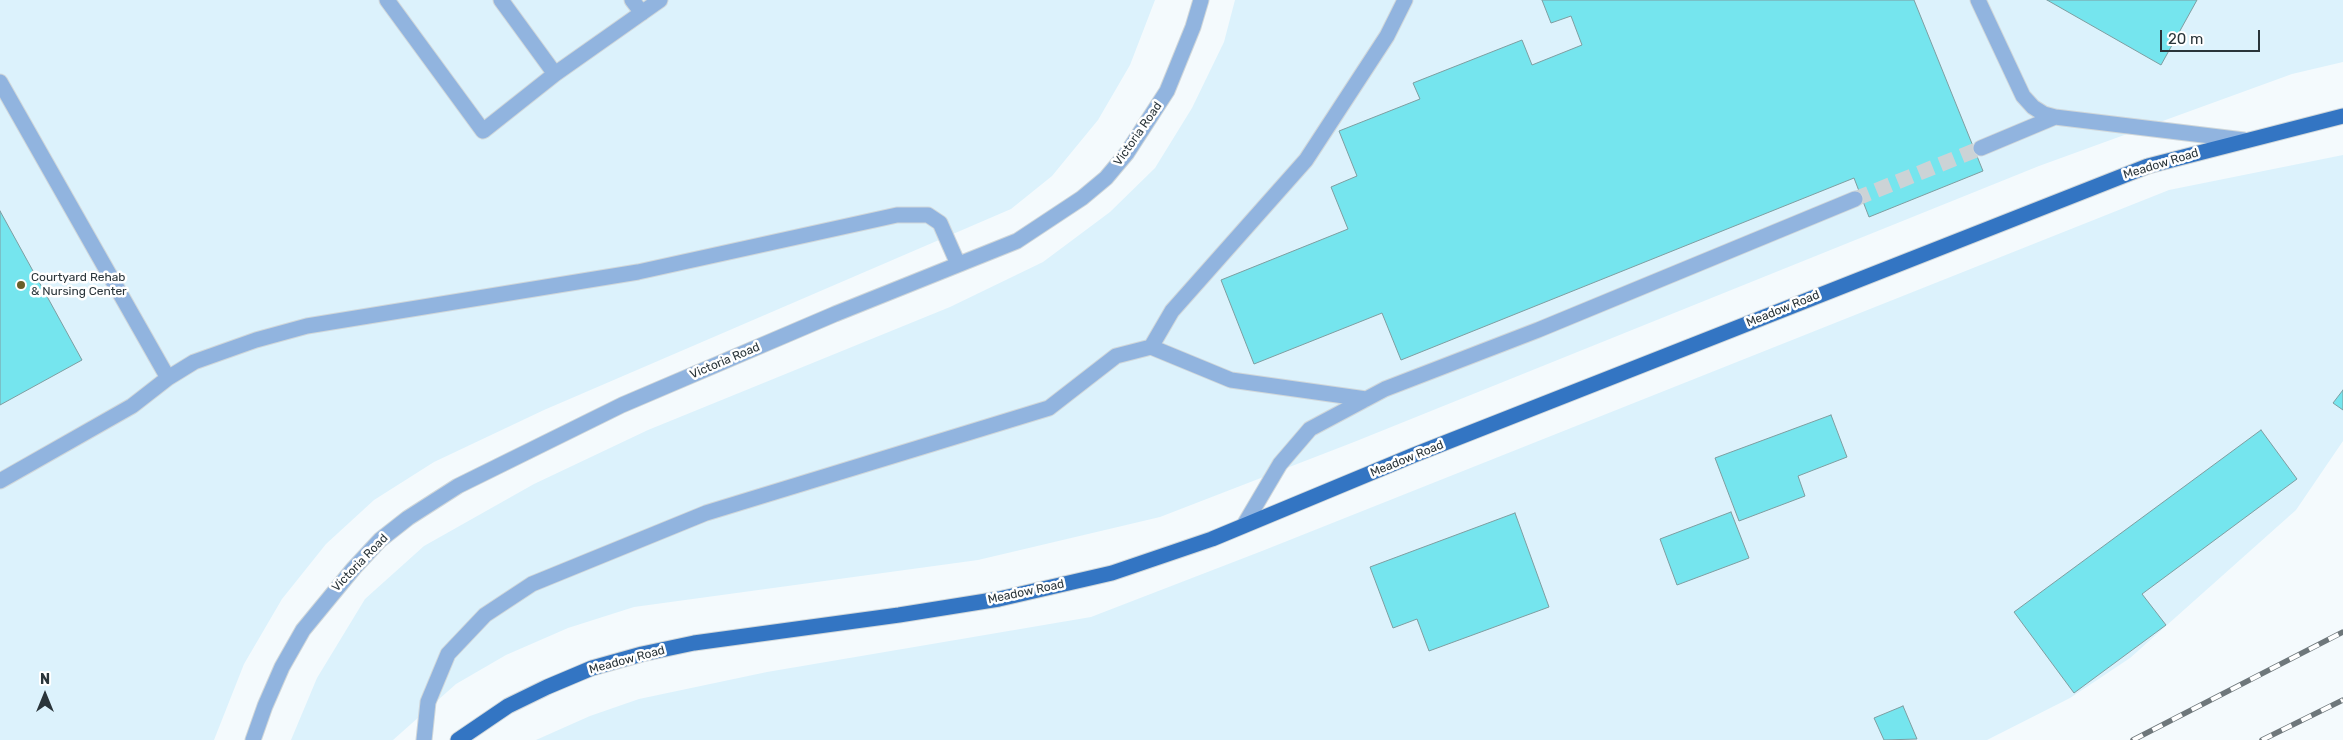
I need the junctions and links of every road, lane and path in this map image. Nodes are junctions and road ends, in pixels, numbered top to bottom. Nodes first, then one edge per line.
1 (388, 0) edge
2 (501, 0) edge
3 (632, 0) edge
4 (660, 0) edge
5 (1201, 0) edge
6 (1405, 0) edge
7 (1978, 0) edge
8 (642, 13) junction
9 (555, 74) junction
10 (0, 82) edge
11 (2343, 116) edge
12 (2055, 117) junction
13 (2244, 140) junction
14 (1981, 148) tunnel mouth
15 (1855, 199) tunnel mouth
16 (958, 264) junction
17 (1151, 347) junction
18 (168, 378) junction
19 (1366, 399) junction
20 (0, 481) edge
21 (1244, 525) junction
22 (253, 740) edge
23 (424, 740) edge
24 (458, 740) edge

1 - 9 street
2 - 9 street
3 - 8 street
4 - 8 street
5 - 16 street, Victoria Road
6 - 17 street
7 - 12 street
8 - 9 street
10 - 18 street
11 - 13 main road, Meadow Road
12 - 13 street
12 - 14 street
13 - 21 main road, Meadow Road
15 - 19 street
16 - 18 street
16 - 22 street, Victoria Road
17 - 19 street
17 - 23 street
18 - 20 street
19 - 21 street
21 - 24 main road, Meadow Road

